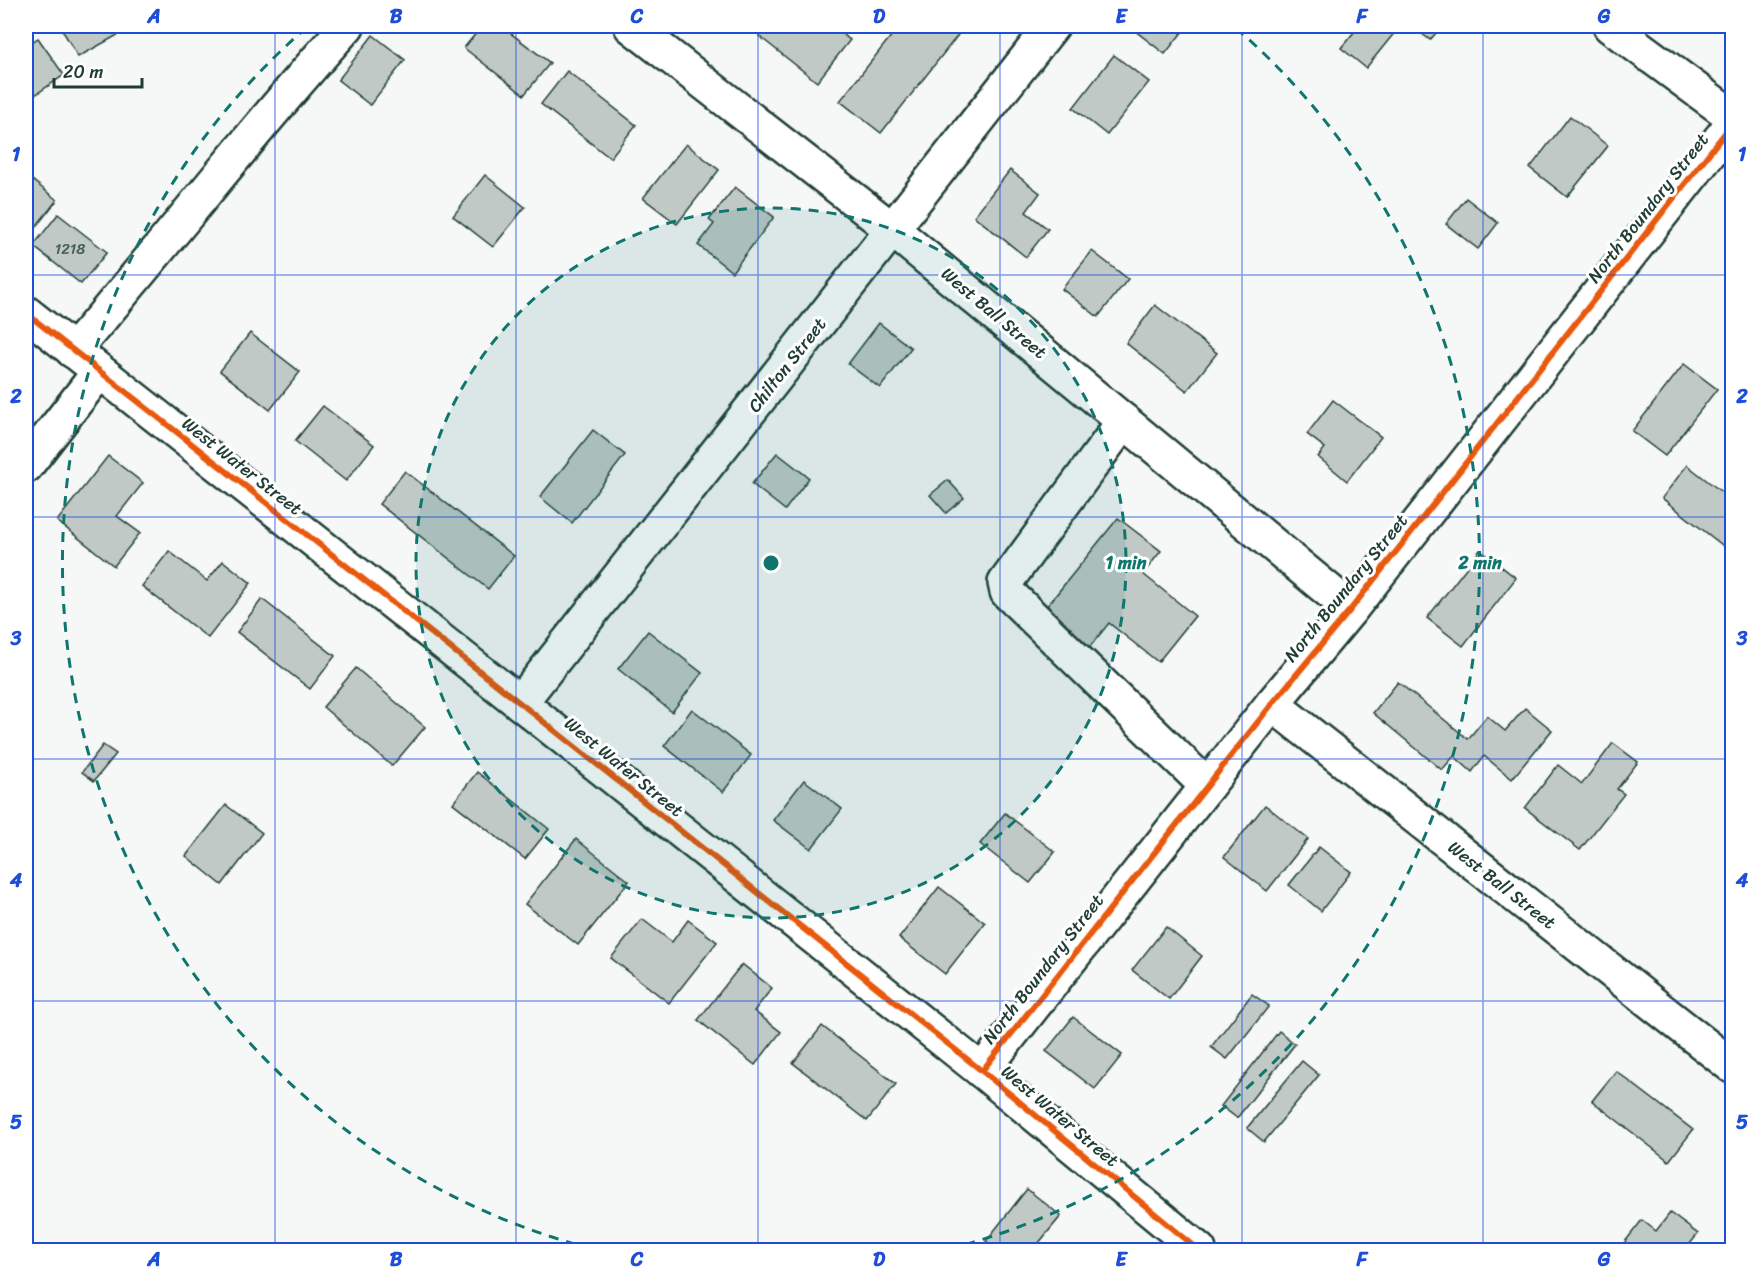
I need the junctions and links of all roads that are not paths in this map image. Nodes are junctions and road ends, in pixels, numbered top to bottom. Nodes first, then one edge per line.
1 (346, 26) edge
2 (631, 26) edge
3 (1052, 26) edge
4 (1611, 26) edge
5 (1732, 116) edge
6 (1732, 124) edge
7 (893, 230) junction
8 (26, 313) edge
9 (73, 351) junction
10 (99, 372) junction
11 (1124, 421) junction
12 (26, 466) edge
13 (1351, 609) junction
14 (520, 703) junction
15 (1272, 704) junction
16 (1207, 786) junction
17 (1732, 1066) edge
18 (982, 1071) junction
19 (1199, 1251) edge

1 - 9 street
2 - 7 street, West Ball Street
3 - 7 street, Chilton Street
4 - 5 street
6 - 13 street, North Boundary Street
7 - 11 street, West Ball Street
7 - 14 street, Chilton Street
8 - 9 street, West Water Street
9 - 10 street, West Water Street
10 - 12 street
10 - 14 street, West Water Street
11 - 13 street, West Ball Street
11 - 16 street
13 - 15 street, North Boundary Street
14 - 18 street, West Water Street
15 - 16 street, North Boundary Street
15 - 17 street, West Ball Street
16 - 18 street, North Boundary Street
18 - 19 street, West Water Street

